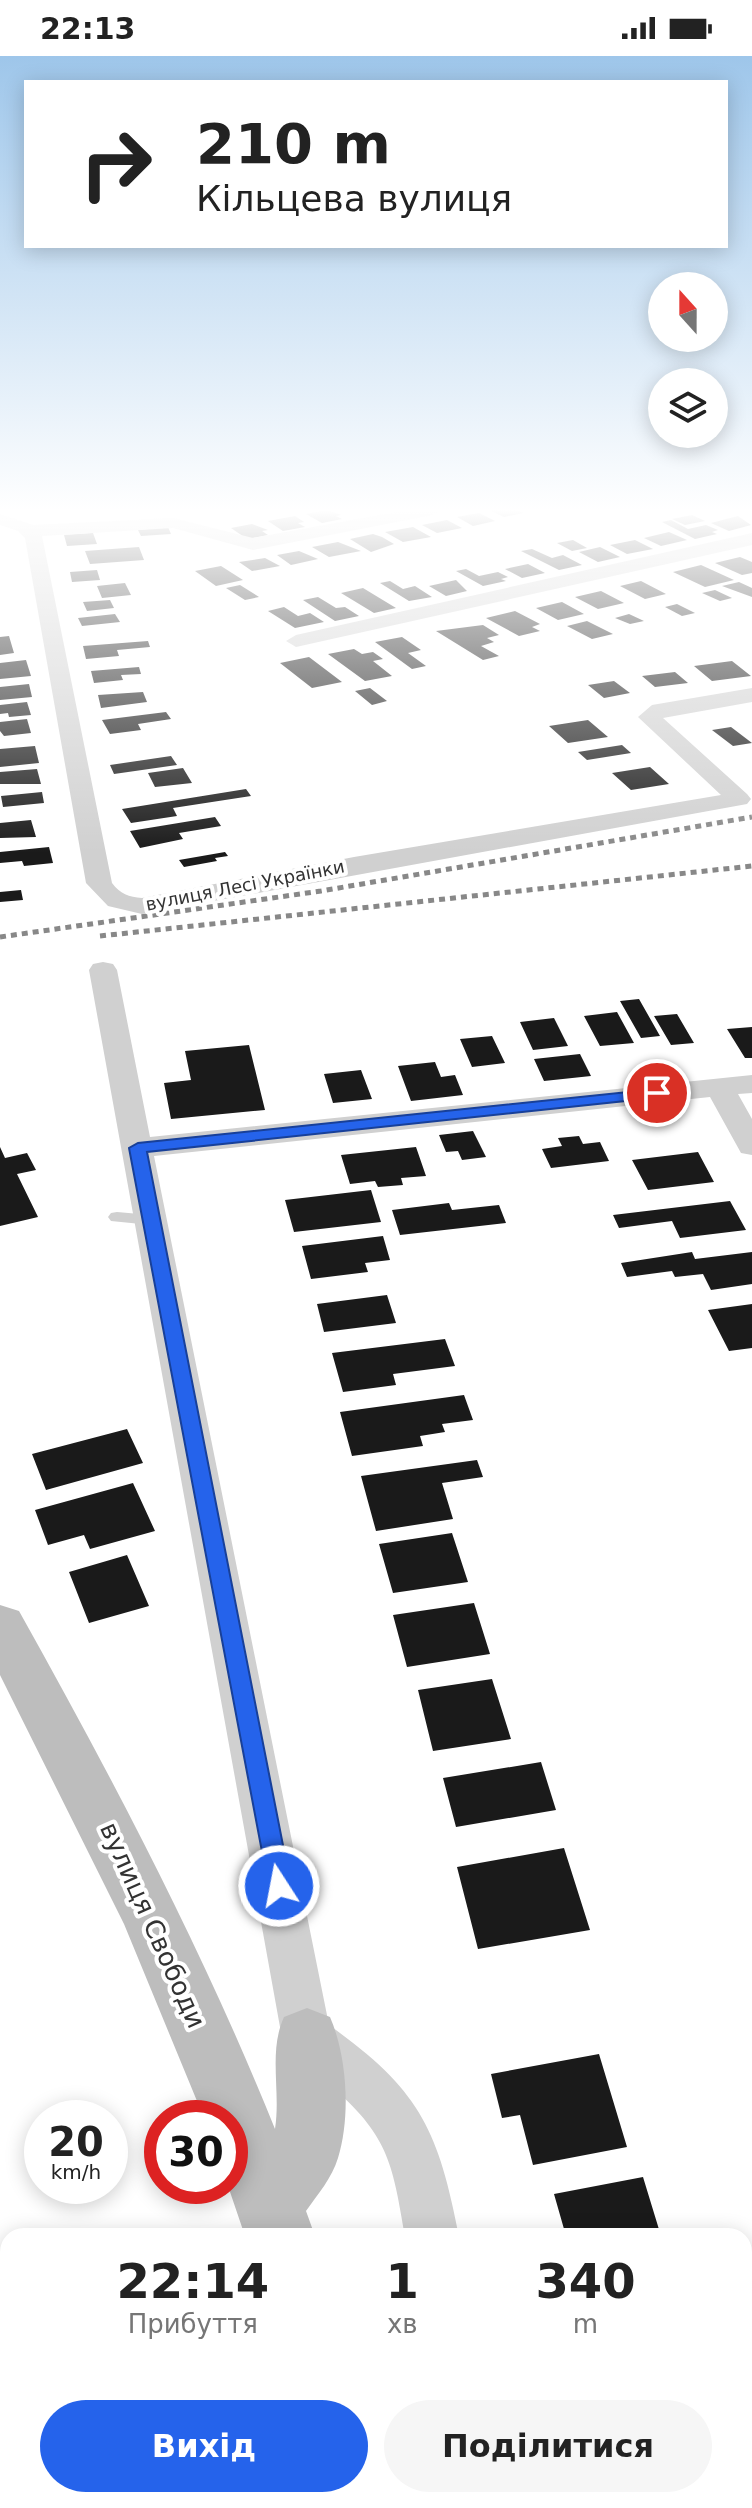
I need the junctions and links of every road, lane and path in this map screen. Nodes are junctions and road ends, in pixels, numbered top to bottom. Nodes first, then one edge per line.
1 (48, 624) edge
2 (370, 624) edge
3 (296, 641) dead end
4 (752, 695) edge
5 (746, 798) edge
6 (103, 970) dead end
7 (752, 1084) edge
8 (719, 1087) junction
9 (752, 1146) edge
10 (138, 1148) junction
11 (0, 1625) edge
12 (307, 2038) junction
13 (275, 2220) edge
14 (430, 2228) edge

1 - 5 street, вулиця Лесі Українки
2 - 3 street
4 - 5 street
6 - 10 street
7 - 8 street
8 - 9 street
8 - 10 street
10 - 12 street
11 - 13 main road, вулиця Свободи
12 - 13 main road
12 - 14 street

